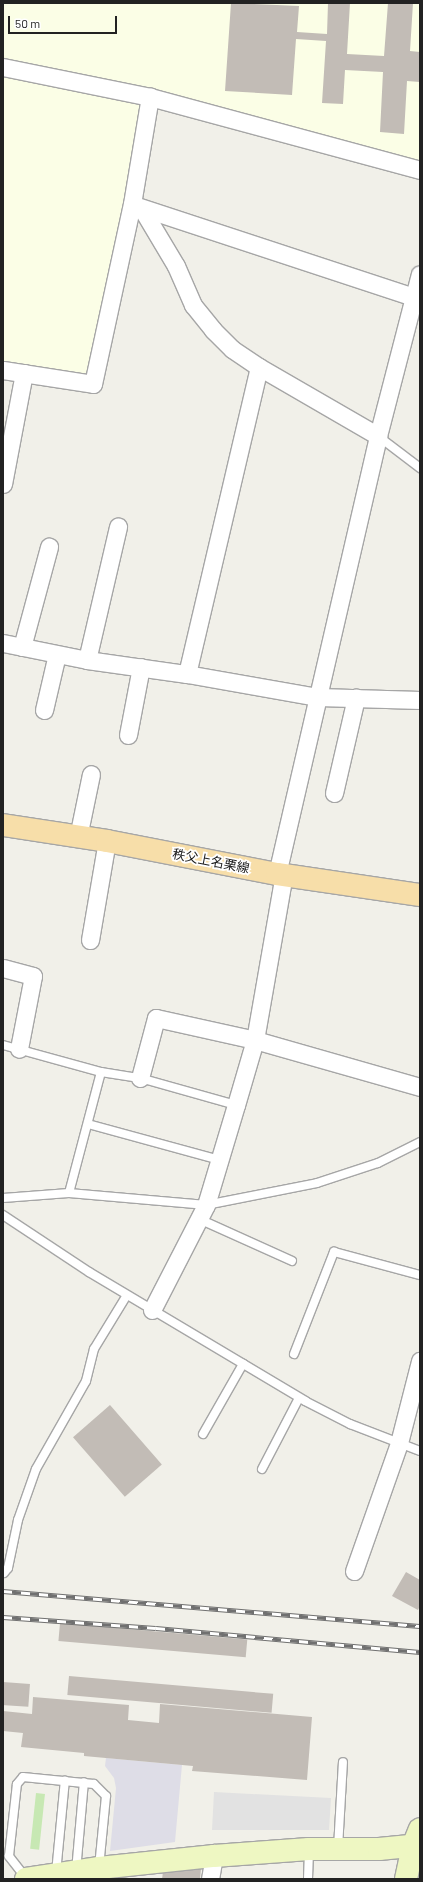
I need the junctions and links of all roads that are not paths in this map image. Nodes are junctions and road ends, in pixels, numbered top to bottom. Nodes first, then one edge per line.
1 (3, 67) edge
2 (150, 97) junction
3 (420, 170) edge
4 (137, 206) junction
5 (420, 274) edge
6 (417, 298) edge
7 (259, 367) junction
8 (3, 370) edge
9 (24, 373) junction
10 (378, 436) junction
11 (420, 468) edge
12 (3, 484) edge
13 (118, 527) dead end
14 (49, 547) dead end
15 (3, 643) edge
16 (22, 647) junction
17 (57, 654) junction
18 (87, 660) junction
19 (141, 667) junction
20 (188, 674) junction
21 (318, 697) junction
22 (356, 698) junction
23 (420, 700) edge
24 (44, 710) dead end
25 (128, 735) dead end
26 (91, 774) dead end
27 (334, 792) dead end
28 (3, 825) edge
29 (78, 837) junction
30 (107, 841) junction
31 (280, 874) junction
32 (420, 895) edge
33 (90, 940) dead end
34 (3, 968) edge
35 (255, 1040) junction
36 (11, 1047) edge
37 (102, 1072) junction
38 (140, 1078) junction
39 (420, 1087) edge
40 (236, 1105) junction
41 (88, 1124) junction
42 (420, 1142) edge
43 (220, 1160) junction
44 (69, 1194) junction
45 (3, 1198) edge
46 (202, 1212) junction
47 (3, 1215) edge
48 (292, 1261) dead end
49 (420, 1275) edge
50 (127, 1295) junction
51 (152, 1310) junction
52 (294, 1354) dead end
53 (243, 1364) junction
54 (419, 1370) edge
55 (299, 1398) junction
56 (203, 1434) dead end
57 (399, 1443) junction
58 (420, 1451) edge
59 (262, 1469) dead end
60 (354, 1571) dead end
61 (4, 1573) edge
62 (344, 1762) dead end
63 (65, 1780) junction
64 (84, 1782) junction
65 (418, 1840) edge
66 (309, 1849) junction
67 (338, 1849) junction
68 (214, 1856) junction
69 (99, 1868) junction
70 (66, 1872) junction
71 (21, 1879) edge
72 (210, 1879) edge
73 (308, 1879) edge
74 (406, 1879) edge

1 - 2 street
2 - 3 street
2 - 4 street
4 - 6 street
4 - 7 street
4 - 9 street
5 - 6 street
6 - 10 street
7 - 10 street
7 - 20 street
8 - 9 street
9 - 12 street
10 - 11 lane
10 - 21 street
13 - 18 street
14 - 16 street
15 - 16 street
16 - 17 street
17 - 18 street
17 - 24 street
18 - 19 street
19 - 20 street
19 - 25 street
20 - 21 street
21 - 22 street
21 - 31 street
22 - 23 street
22 - 27 street
26 - 29 street
28 - 29 main road, 秩父上名栗線
29 - 30 main road, 秩父上名栗線
30 - 31 main road, 秩父上名栗線
30 - 33 street
31 - 32 main road, 秩父上名栗線
31 - 35 street
34 - 36 street
35 - 38 street
35 - 39 street
35 - 40 street
36 - 37 lane
37 - 38 lane
37 - 41 lane
38 - 40 lane
40 - 43 street
41 - 43 lane
41 - 44 lane
42 - 46 lane
43 - 46 street
44 - 45 lane
44 - 46 lane
46 - 48 lane
46 - 51 street
47 - 50 lane
49 - 52 lane
50 - 51 lane
50 - 61 lane
51 - 53 lane
53 - 55 lane
53 - 56 lane
54 - 57 street
55 - 57 lane
55 - 59 lane
57 - 58 lane
57 - 60 street
62 - 67 lane
63 - 64 lane
63 - 70 lane
63 - 71 lane
64 - 69 lane
64 - 70 lane
65 - 67 street
65 - 74 street
66 - 67 street
66 - 68 street
66 - 73 lane
68 - 69 street
68 - 72 street
69 - 70 street
70 - 71 street

